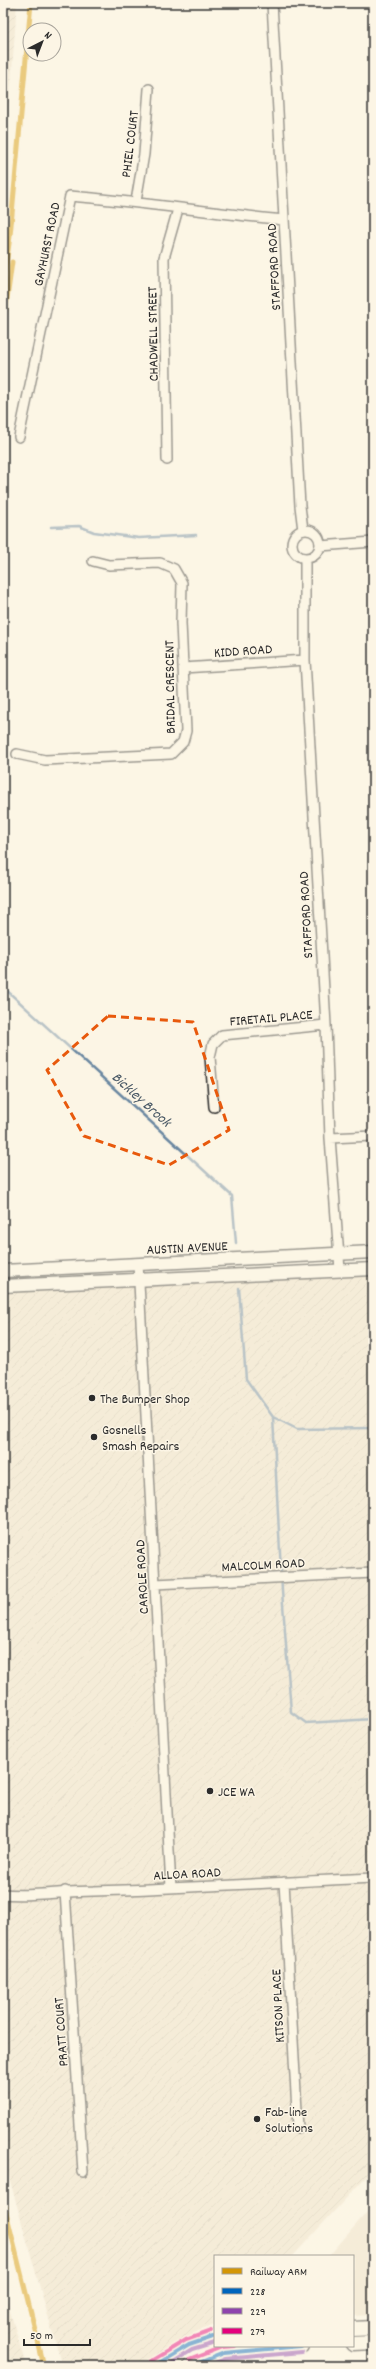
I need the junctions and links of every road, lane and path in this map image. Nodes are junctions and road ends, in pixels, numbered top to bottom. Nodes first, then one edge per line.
1 (272, 3) edge
2 (149, 89) dead end
3 (136, 201) junction
4 (178, 209) junction
5 (284, 220) junction
6 (20, 437) dead end
7 (167, 460) dead end
8 (303, 530) junction
9 (373, 542) edge
10 (320, 546) junction
11 (305, 559) junction
12 (93, 561) dead end
13 (305, 660) junction
14 (183, 668) junction
15 (18, 754) dead end
16 (326, 1025) junction
17 (214, 1107) dead end
18 (373, 1136) edge
19 (330, 1138) junction
20 (373, 1252) edge
21 (339, 1254) junction
22 (138, 1264) junction
23 (373, 1268) edge
24 (340, 1270) junction
25 (3, 1271) edge
26 (139, 1281) junction
27 (3, 1286) edge
28 (373, 1573) edge
29 (155, 1584) junction
30 (373, 1878) edge
31 (284, 1882) junction
32 (171, 1888) junction
33 (65, 1891) junction
34 (3, 1894) edge
35 (298, 2128) dead end
36 (83, 2172) dead end
37 (373, 2328) edge
38 (354, 2329) edge
39 (214, 2337) edge
40 (373, 2343) edge
41 (354, 2344) edge
42 (288, 2347) edge
43 (154, 2366) edge
44 (191, 2366) edge

1 - 5 street, STAFFORD ROAD
2 - 3 street, PHIEL COURT
3 - 4 street, GAYHURST ROAD
3 - 6 street, GAYHURST ROAD
4 - 5 street, GAYHURST ROAD
4 - 7 street, CHADWELL STREET
5 - 8 street, STAFFORD ROAD
8 - 10 street
8 - 11 street
9 - 10 street
10 - 11 street
11 - 13 street, STAFFORD ROAD
12 - 14 street, BRIDAL CRESCENT
13 - 14 street, KIDD ROAD
13 - 16 street, STAFFORD ROAD
14 - 15 street, BRIDAL CRESCENT
16 - 17 street, FIRETAIL PLACE
16 - 19 street, STAFFORD ROAD
18 - 19 street
19 - 21 street, STAFFORD ROAD
20 - 21 main road, AUSTIN AVENUE
21 - 22 main road, AUSTIN AVENUE
21 - 24 street, STAFFORD ROAD
22 - 25 main road, AUSTIN AVENUE
22 - 26 street, CAROLE ROAD
23 - 24 main road
24 - 26 main road
26 - 27 main road
26 - 29 street, CAROLE ROAD
28 - 29 street, MALCOLM ROAD
29 - 32 street, CAROLE ROAD
30 - 31 street, ALLOA ROAD
31 - 32 street, ALLOA ROAD
31 - 35 street, KITSON PLACE
32 - 33 street, ALLOA ROAD
33 - 34 street, ALLOA ROAD
33 - 36 street, PRATT COURT
37 - 38 main road
39 - 43 main road
40 - 41 main road
42 - 44 main road

